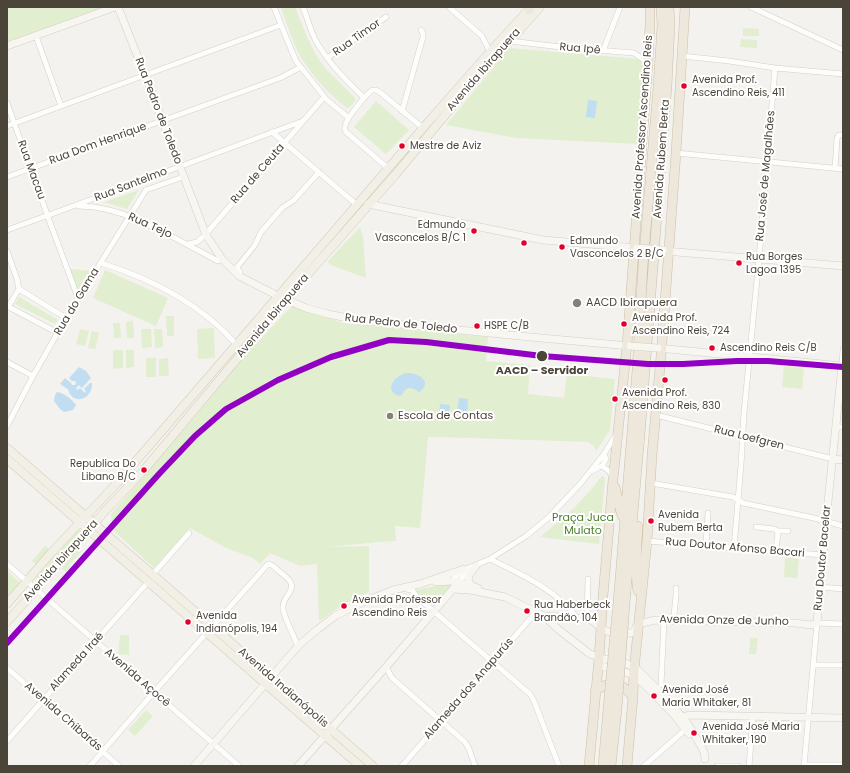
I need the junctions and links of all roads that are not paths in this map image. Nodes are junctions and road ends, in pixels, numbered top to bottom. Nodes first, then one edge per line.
1 (117, 7) edge
2 (274, 7) edge
3 (302, 7) edge
4 (450, 7) edge
5 (620, 7) edge
6 (650, 7) edge
7 (654, 7) edge
8 (661, 7) edge
9 (669, 7) edge
10 (680, 7) edge
11 (685, 7) edge
12 (751, 7) edge
13 (535, 8) edge
14 (386, 17) dead end
15 (281, 25) junction
16 (421, 30) dead end
17 (36, 36) junction
18 (510, 41) junction
19 (683, 42) junction
20 (7, 46) edge
21 (843, 50) edge
22 (603, 51) junction
23 (489, 53) junction
24 (682, 56) junction
25 (327, 58) junction
26 (659, 62) junction
27 (648, 63) junction
28 (300, 67) junction
29 (776, 68) junction
30 (843, 74) edge
31 (145, 75) junction
32 (324, 97) junction
33 (364, 98) junction
34 (7, 103) edge
35 (61, 106) junction
36 (402, 111) junction
37 (349, 118) junction
38 (162, 120) junction
39 (303, 121) junction
40 (14, 123) junction
41 (7, 126) edge
42 (423, 128) junction
43 (272, 132) junction
44 (843, 135) edge
45 (284, 143) junction
46 (676, 153) junction
47 (767, 161) junction
48 (180, 166) junction
49 (835, 168) junction
50 (31, 169) junction
51 (389, 169) junction
52 (843, 169) edge
53 (318, 172) junction
54 (7, 177) edge
55 (183, 177) junction
56 (143, 180) junction
57 (146, 190) junction
58 (369, 191) junction
59 (368, 204) junction
60 (357, 205) junction
61 (76, 206) junction
62 (48, 216) junction
63 (129, 217) junction
64 (7, 230) edge
65 (206, 236) junction
66 (188, 244) junction
67 (636, 248) junction
68 (7, 251) edge
69 (666, 251) junction
70 (759, 259) junction
71 (220, 260) junction
72 (101, 263) junction
73 (843, 266) edge
74 (237, 270) junction
75 (19, 289) junction
76 (287, 296) junction
77 (78, 298) junction
78 (8, 307) edge
79 (66, 318) junction
80 (58, 333) junction
81 (236, 344) junction
82 (629, 346) junction
83 (660, 349) junction
84 (843, 350) edge
85 (749, 357) junction
86 (7, 362) edge
87 (842, 366) edge
88 (33, 376) junction
89 (656, 416) junction
90 (7, 426) edge
91 (840, 427) edge
92 (618, 432) junction
93 (640, 435) junction
94 (742, 436) junction
95 (7, 448) edge
96 (603, 456) junction
97 (833, 459) junction
98 (843, 460) edge
99 (8, 462) edge
100 (602, 466) junction
101 (29, 467) junction
102 (587, 475) junction
103 (614, 480) junction
104 (651, 483) junction
105 (738, 500) junction
106 (106, 510) junction
107 (708, 513) dead end
108 (85, 516) junction
109 (826, 521) junction
110 (79, 523) junction
111 (94, 524) junction
112 (624, 524) junction
113 (843, 526) edge
114 (756, 527) dead end
115 (88, 530) junction
116 (778, 531) junction
117 (788, 531) dead end
118 (189, 533) dead end
119 (106, 534) junction
120 (647, 541) junction
121 (706, 545) junction
122 (734, 548) junction
123 (776, 551) junction
124 (823, 555) junction
125 (490, 559) junction
126 (482, 562) junction
127 (7, 564) edge
128 (476, 566) junction
129 (464, 569) junction
130 (153, 574) junction
131 (588, 579) dead end
132 (26, 581) junction
133 (454, 581) junction
134 (148, 582) junction
135 (416, 586) junction
136 (472, 586) junction
137 (820, 587) junction
138 (676, 588) dead end
139 (36, 589) junction
140 (453, 589) junction
141 (843, 589) edge
142 (623, 591) junction
143 (493, 595) junction
144 (641, 597) junction
145 (7, 604) edge
146 (433, 612) junction
147 (536, 612) junction
148 (674, 615) dead end
149 (544, 616) junction
150 (566, 618) junction
151 (577, 618) junction
152 (586, 619) junction
153 (664, 620) junction
154 (7, 622) edge
155 (817, 622) junction
156 (639, 624) junction
157 (843, 624) edge
158 (212, 626) junction
159 (601, 629) junction
160 (559, 630) junction
161 (206, 633) junction
162 (96, 641) junction
163 (298, 647) junction
164 (599, 661) junction
165 (493, 662) junction
166 (813, 665) junction
167 (843, 665) edge
168 (386, 667) junction
169 (7, 668) edge
170 (634, 671) junction
171 (271, 678) junction
172 (266, 684) junction
173 (661, 685) dead end
174 (596, 691) junction
175 (154, 692) junction
176 (633, 697) junction
177 (43, 700) junction
178 (612, 709) junction
179 (753, 717) junction
180 (809, 718) junction
181 (843, 718) edge
182 (681, 719) junction
183 (441, 721) junction
184 (330, 729) junction
185 (606, 729) junction
186 (686, 729) junction
187 (325, 736) junction
188 (7, 741) edge
189 (214, 744) junction
190 (613, 744) junction
191 (103, 752) junction
192 (707, 762) edge
193 (843, 765) edge
194 (90, 766) edge
195 (119, 766) edge
196 (194, 766) edge
197 (239, 766) edge
198 (298, 766) edge
199 (360, 766) edge
200 (373, 766) edge
201 (402, 766) edge
202 (476, 766) edge
203 (559, 766) edge
204 (589, 766) edge
205 (596, 766) edge
206 (603, 766) edge
207 (611, 766) edge
208 (618, 766) edge
209 (627, 766) edge
210 (644, 766) edge
211 (717, 766) edge
212 (738, 766) edge
213 (749, 766) edge
214 (804, 766) edge

1 - 17 street
1 - 31 street, Rua Pedro de Toledo
2 - 15 street
3 - 25 street
4 - 23 street
5 - 22 street
6 - 27 highway, Avenida Professor Ascendino Reis
7 - 26 highway
8 - 26 highway, Avenida Rubem Berta
9 - 93 highway, Avenida Rubem Berta
10 - 19 highway
11 - 19 highway
12 - 21 street
13 - 18 main road, Avenida Ibirapuera
13 - 23 main road, Avenida Ibirapuera
14 - 25 street, Rua Timor
15 - 28 street
15 - 31 street
16 - 36 street
17 - 20 street
17 - 35 street
18 - 22 street, Rua Ipê
18 - 59 main road, Avenida Ibirapuera
19 - 24 highway
22 - 27 street, Rua Ipê
23 - 42 main road, Avenida Ibirapuera
24 - 29 street
24 - 46 highway
25 - 33 street
26 - 112 highway, Avenida Rubem Berta
27 - 67 highway, Avenida Professor Ascendino Reis
28 - 32 street
28 - 38 street, Rua Dom Henrique
29 - 30 street
29 - 47 street, Rua José de Magalhães
31 - 35 street
31 - 38 street, Rua Pedro de Toledo
32 - 37 street
32 - 39 street, Rua de Ceuta
33 - 36 street
33 - 37 street
34 - 40 street, Rua Macau
35 - 40 street
36 - 42 street
37 - 51 street
38 - 48 street, Rua Pedro de Toledo
38 - 50 street, Rua Dom Henrique
39 - 43 street, Rua Santelmo
39 - 45 street, Rua de Ceuta
40 - 41 street
40 - 50 street, Rua Macau
42 - 51 main road, Avenida Ibirapuera
43 - 45 street
43 - 48 street, Rua Santelmo
44 - 49 street
45 - 53 street
45 - 65 street, Rua de Ceuta
46 - 47 street
46 - 69 highway
47 - 49 street
47 - 70 street, Rua José de Magalhães
48 - 55 street, Rua Pedro de Toledo
48 - 56 street, Rua Santelmo
49 - 52 street
50 - 54 street, Rua Dom Henrique
50 - 62 street, Rua Macau
51 - 58 main road, Avenida Ibirapuera
53 - 60 street
53 - 74 street
55 - 57 street
55 - 65 street, Rua Pedro de Toledo
56 - 57 street
56 - 61 street, Rua Santelmo
57 - 63 street, Rua do Gama
58 - 59 main road
58 - 60 main road, Avenida Ibirapuera
59 - 67 street
59 - 76 main road, Avenida Ibirapuera
60 - 76 main road, Avenida Ibirapuera
61 - 62 street, Rua Santelmo
61 - 63 street, Rua Tejo
62 - 64 street, Rua Santelmo
62 - 77 street, Rua Macau
63 - 66 street, Rua Tejo
63 - 72 street, Rua do Gama
65 - 66 street, Rua de Ceuta
65 - 71 street, Rua Pedro de Toledo
66 - 71 street, Rua Tejo
67 - 69 street, bridge
67 - 82 highway, Avenida Professor Ascendino Reis
68 - 75 street
69 - 70 street
69 - 83 highway
70 - 73 street
70 - 85 street, Rua José de Magalhães
71 - 74 street, Rua Pedro de Toledo
72 - 77 street, Rua do Gama
72 - 81 street
74 - 76 street, Rua Pedro de Toledo
75 - 78 street
75 - 79 street
76 - 81 main road, Avenida Ibirapuera
76 - 82 street, Rua Pedro de Toledo
76 - 106 main road, Avenida Ibirapuera
77 - 79 street, Rua do Gama
78 - 80 street
79 - 80 street, Rua do Gama
80 - 88 street, Rua do Gama
81 - 108 main road, Avenida Ibirapuera
82 - 83 street, Rua Pedro de Toledo, bridge
82 - 92 highway, Avenida Professor Ascendino Reis
83 - 85 street
83 - 89 highway
84 - 87 street, Rua Doutor Bacelar
85 - 87 street
85 - 94 street, Rua José de Magalhães
86 - 88 street
87 - 91 street, Rua Doutor Bacelar
88 - 90 street, Rua do Gama
89 - 94 street, Rua Loefgren
89 - 104 highway
91 - 97 street, Rua Doutor Bacelar
92 - 96 street, Avenida Professor Ascendino Reis
92 - 103 highway
93 - 142 highway, Avenida Rubem Berta
93 - 144 highway
94 - 97 street, Rua Loefgren
94 - 105 street, Rua José de Magalhães
95 - 101 main road, Avenida Indianópolis
96 - 100 street
96 - 102 street, Avenida Professor Ascendino Reis
97 - 98 street, Rua Loefgren
97 - 109 street, Rua Doutor Bacelar
99 - 101 main road
99 - 110 main road, Avenida Indianópolis
100 - 102 street, Avenida Professor Ascendino Reis
100 - 103 street
101 - 108 main road, Avenida Indianópolis
102 - 125 street, Avenida Professor Ascendino Reis
103 - 112 highway
103 - 159 highway
104 - 105 street
104 - 120 highway
105 - 109 street
105 - 122 street, Rua José de Magalhães
106 - 111 main road, Avenida Ibirapuera
106 - 119 main road
107 - 121 street
108 - 110 main road, Avenida Ibirapuera
108 - 111 main road, Avenida Indianópolis
109 - 113 street
109 - 124 street, Rua Doutor Bacelar
110 - 115 main road, Avenida Indianópolis
110 - 132 main road, Avenida Ibirapuera
111 - 115 main road, Avenida Ibirapuera
111 - 119 main road, Avenida Indianópolis
112 - 142 highway, Avenida Rubem Berta
114 - 116 street
115 - 134 main road, Avenida Indianópolis
115 - 139 main road, Avenida Ibirapuera
116 - 117 street
116 - 123 street
118 - 130 street
119 - 130 main road, Avenida Indianópolis
120 - 121 street, Rua Doutor Afonso Bacari
120 - 144 highway
121 - 122 street, Rua Doutor Afonso Bacari
122 - 123 street, Rua Doutor Afonso Bacari
123 - 124 street, Rua Doutor Afonso Bacari
124 - 137 street, Rua Doutor Bacelar
125 - 126 street, Avenida Professor Ascendino Reis
125 - 151 street
126 - 128 street
126 - 129 street, Avenida Professor Ascendino Reis
127 - 132 street, Avenida Açocê
128 - 133 street
128 - 136 street
129 - 133 street, Avenida Professor Ascendino Reis
129 - 135 street
130 - 158 main road, Avenida Indianópolis
131 - 152 street
132 - 139 street, Avenida Açocê
132 - 145 main road, Avenida Ibirapuera
133 - 135 street
133 - 136 street
133 - 140 street
134 - 161 main road, Avenida Indianópolis
134 - 162 street, Alameda Iraé
135 - 146 street
135 - 163 street
136 - 143 street
137 - 141 street
137 - 155 street, Rua Doutor Bacelar
138 - 148 street
139 - 154 main road, Avenida Ibirapuera
139 - 162 street, Avenida Açocê
140 - 143 street
140 - 146 street
142 - 178 highway, Avenida Rubem Berta, bridge
143 - 147 street
144 - 156 highway
146 - 165 street
146 - 168 street
147 - 149 street
147 - 165 street, Alameda dos Anapurús
149 - 150 street, Avenida Onze de Junho
149 - 160 street
150 - 151 street, Avenida Onze de Junho
150 - 160 street
151 - 152 street, Avenida Onze de Junho
152 - 159 street, Avenida Onze de Junho
153 - 155 street, Avenida Onze de Junho
153 - 156 street, Avenida Onze de Junho
153 - 173 street
155 - 157 street, Avenida Onze de Junho
155 - 166 street, Rua Doutor Bacelar
156 - 159 street, Avenida Onze de Junho
156 - 170 highway
158 - 161 street
158 - 163 street
158 - 171 main road, Avenida Indianópolis
159 - 164 highway
160 - 164 street
161 - 172 main road, Avenida Indianópolis
161 - 175 street
162 - 175 street, Avenida Açocê
162 - 177 street, Alameda Iraé
163 - 171 street
164 - 170 street
164 - 174 highway
165 - 183 street, Alameda dos Anapurús
165 - 203 street
166 - 167 street
166 - 180 street, Rua Doutor Bacelar
168 - 183 street
168 - 184 street
169 - 177 street, Avenida Chibarás
170 - 176 highway
170 - 182 street
171 - 172 street
171 - 184 main road, Avenida Indianópolis
172 - 187 main road, Avenida Indianópolis
172 - 189 street
174 - 176 highway
174 - 204 highway
175 - 189 street, Avenida Açocê
175 - 191 street
176 - 209 highway
177 - 188 street, Alameda Iraé
177 - 191 street, Avenida Chibarás
178 - 185 highway, Avenida Rubem Berta
178 - 190 highway, Avenida Rubem Berta
179 - 180 street
179 - 182 street
179 - 213 street
180 - 181 street
180 - 214 street, Rua Doutor Bacelar
182 - 186 street
182 - 192 street
183 - 201 street, Alameda dos Anapurús
183 - 202 street
184 - 187 street
184 - 200 main road, Avenida Indianópolis
185 - 205 highway
185 - 206 highway, Avenida Rubem Berta
186 - 192 street
186 - 210 street
187 - 198 street
187 - 199 main road, Avenida Indianópolis
189 - 196 street
189 - 197 street, Avenida Açocê
190 - 207 highway, Avenida Rubem Berta
190 - 208 highway
191 - 194 street
191 - 195 street, Avenida Chibarás
193 - 214 street
211 - 212 street

